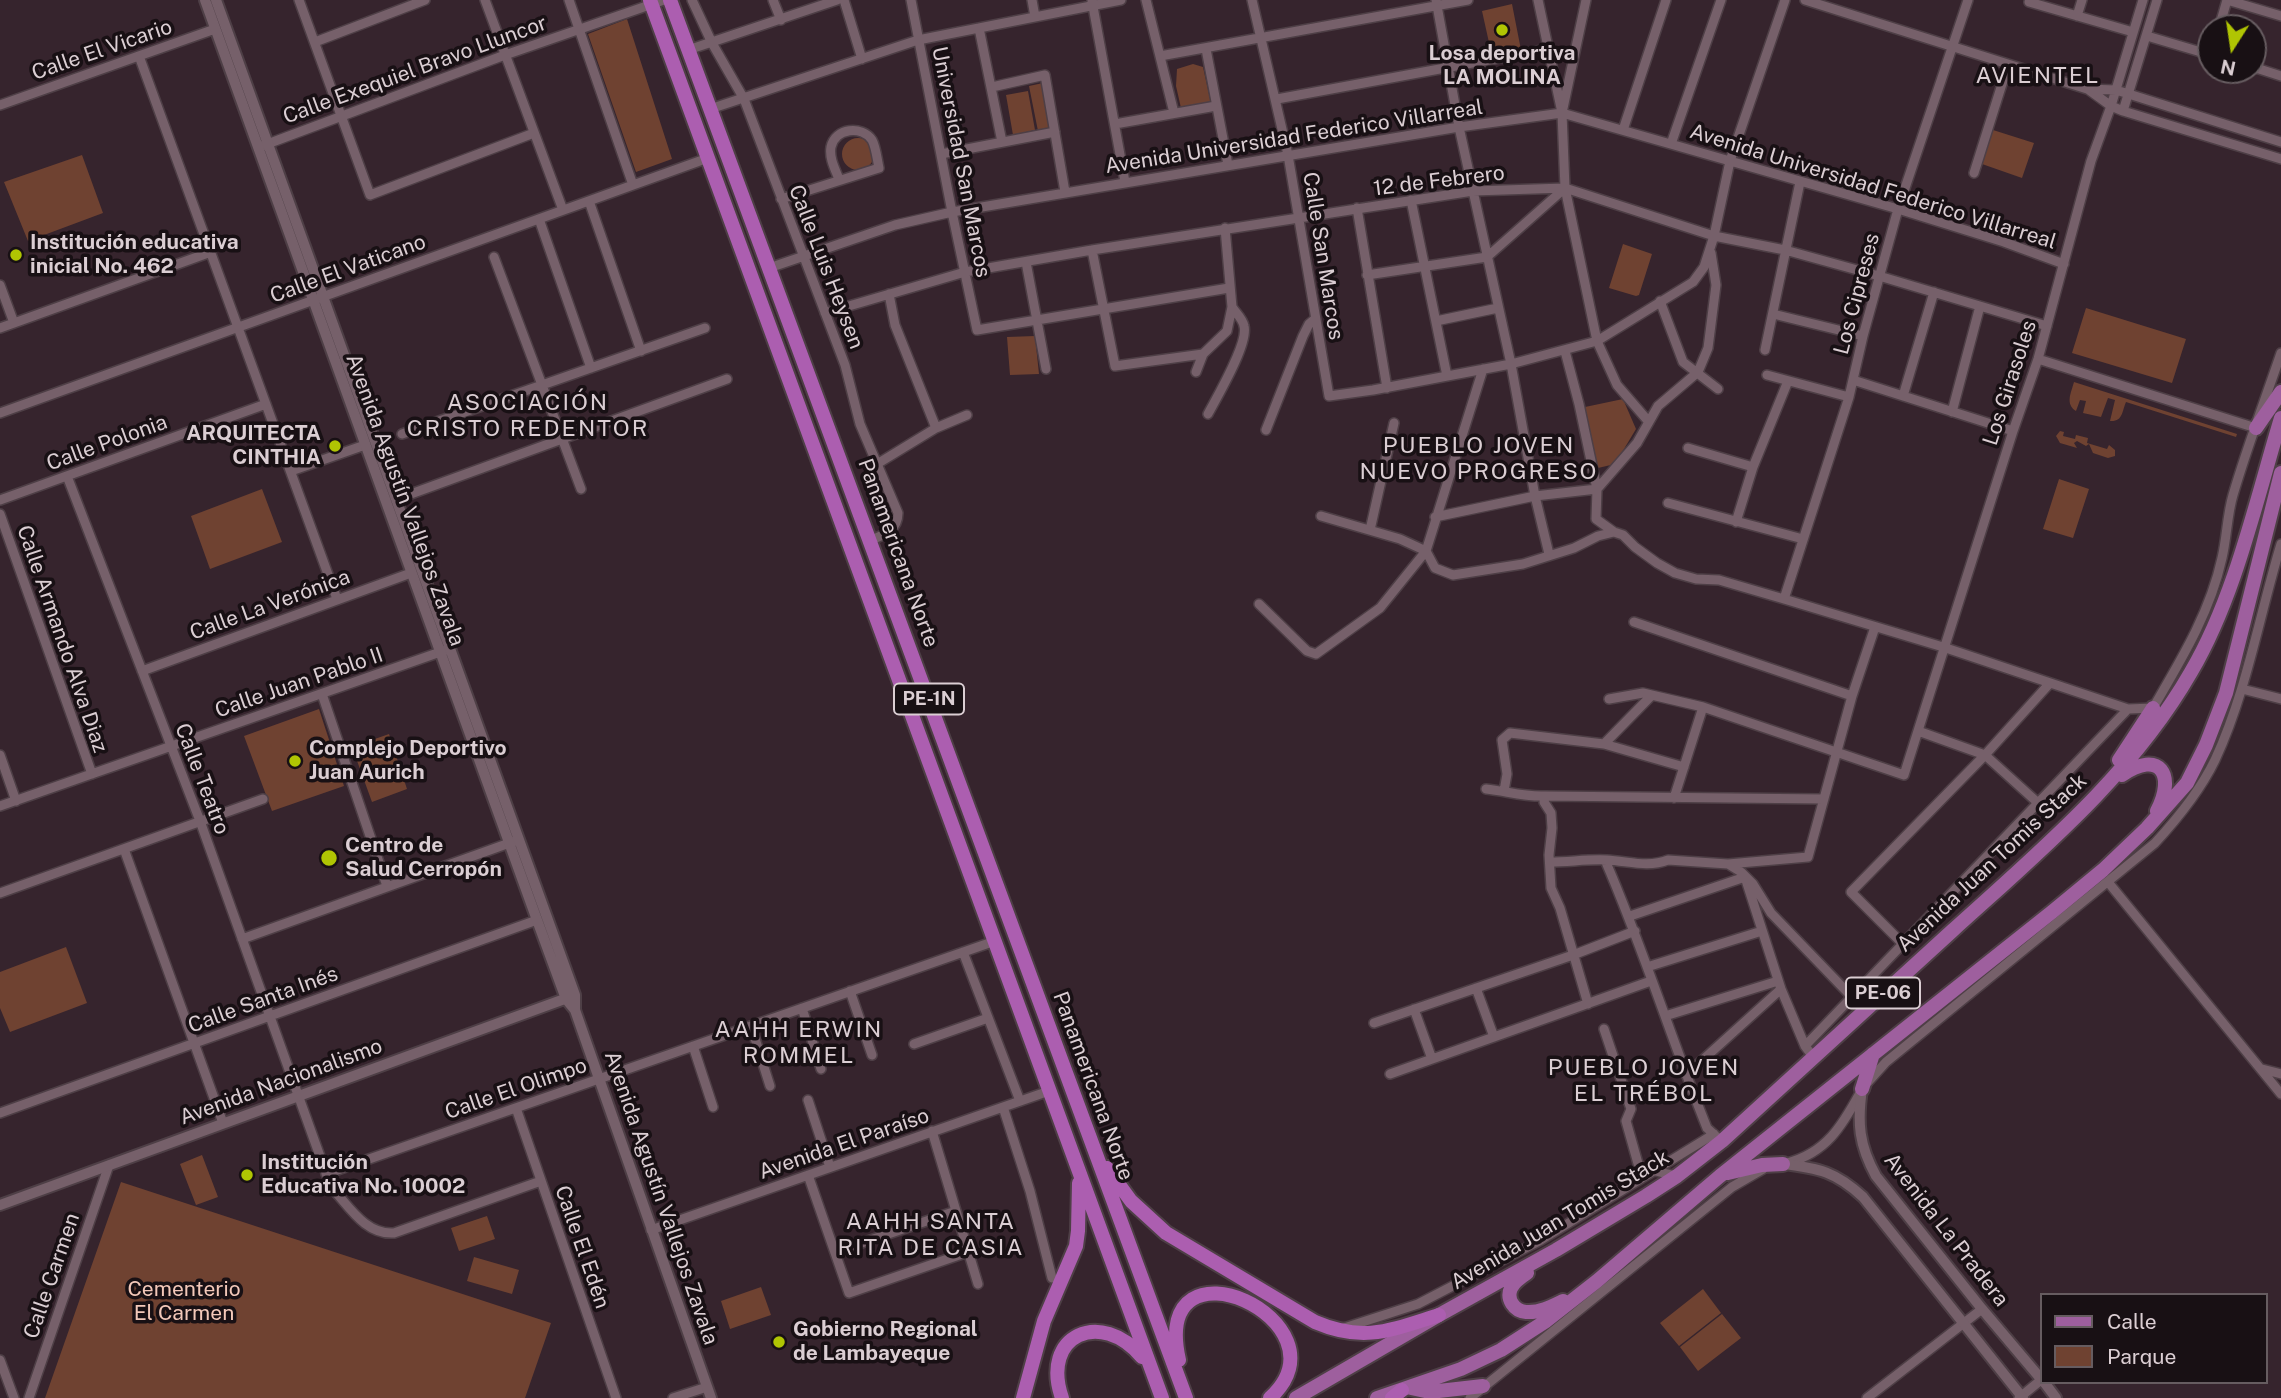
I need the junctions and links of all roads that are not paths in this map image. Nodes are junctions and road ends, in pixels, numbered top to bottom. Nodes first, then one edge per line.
1 (205, 0) edge
2 (216, 0) edge
3 (299, 0) edge
4 (425, 0) edge
5 (485, 0) edge
6 (569, 0) edge
7 (670, 0) edge
8 (692, 0) edge
9 (773, 0) edge
10 (837, 0) edge
11 (844, 0) edge
12 (911, 0) edge
13 (1032, 0) edge
14 (1121, 0) edge
15 (1146, 0) edge
16 (1252, 0) edge
17 (1468, 0) edge
18 (1538, 0) edge
19 (1586, 0) edge
20 (1666, 0) edge
21 (1721, 0) edge
22 (1785, 0) edge
23 (1805, 0) edge
24 (1968, 0) edge
25 (2082, 0) edge
26 (2143, 0) edge
27 (2157, 0) edge
28 (2227, 0) edge
29 (655, 1) edge
30 (2029, 1) edge
31 (1092, 3) edge
32 (1436, 3) edge
33 (2077, 16) junction
34 (2281, 16) edge
35 (1035, 17) junction
36 (781, 20) junction
37 (979, 28) junction
38 (215, 29) junction
39 (578, 29) junction
40 (2133, 32) junction
41 (2147, 36) junction
42 (1260, 37) junction
43 (918, 40) junction
44 (314, 42) junction
45 (712, 43) junction
46 (1953, 47) junction
47 (1206, 49) junction
48 (1548, 49) junction
49 (688, 50) junction
50 (2197, 51) edge
51 (505, 55) junction
52 (139, 56) junction
53 (1160, 56) junction
54 (862, 59) junction
55 (2008, 65) junction
56 (1447, 67) junction
57 (992, 87) junction
58 (2087, 89) junction
59 (2116, 90) junction
60 (2128, 94) junction
61 (744, 99) junction
62 (1277, 99) junction
63 (0, 105) edge
64 (1216, 106) junction
65 (2111, 106) junction
66 (710, 109) junction
67 (2123, 111) junction
68 (1174, 113) junction
69 (1562, 113) junction
70 (341, 116) junction
71 (1115, 124) junction
72 (1459, 127) junction
73 (1623, 130) junction
74 (1055, 131) junction
75 (534, 133) junction
76 (1002, 142) junction
77 (2281, 142) edge
78 (824, 143) dead end
79 (1671, 144) junction
80 (263, 146) junction
81 (940, 154) junction
82 (1288, 155) junction
83 (831, 157) junction
84 (708, 158) junction
85 (2281, 159) edge
86 (1730, 161) junction
87 (1228, 165) junction
88 (1974, 173) dead end
89 (839, 180) junction
90 (1125, 182) junction
91 (1800, 182) junction
92 (633, 185) junction
93 (1564, 188) junction
94 (1473, 191) junction
95 (1065, 192) junction
96 (780, 199) junction
97 (1411, 200) junction
98 (589, 201) junction
99 (1357, 208) junction
100 (1898, 209) junction
101 (563, 210) junction
102 (952, 212) junction
103 (1300, 217) junction
104 (539, 219) junction
105 (1225, 228) junction
106 (1714, 236) junction
107 (1710, 248) junction
108 (1093, 250) junction
109 (1785, 250) junction
110 (211, 252) junction
111 (494, 257) dead end
112 (1487, 257) junction
113 (804, 258) junction
114 (1026, 262) junction
115 (2064, 264) junction
116 (1425, 266) junction
117 (769, 268) junction
118 (965, 272) junction
119 (1367, 275) junction
120 (1879, 275) junction
121 (0, 285) edge
122 (1228, 288) junction
123 (1934, 292) junction
124 (889, 294) junction
125 (318, 298) junction
126 (1660, 301) junction
127 (1980, 306) junction
128 (1232, 307) junction
129 (1498, 308) junction
130 (1103, 309) junction
131 (825, 313) junction
132 (1773, 314) junction
133 (1315, 319) junction
134 (1038, 320) junction
135 (1436, 321) junction
136 (13, 323) junction
137 (2047, 326) junction
138 (238, 327) junction
139 (0, 328) edge
140 (705, 328) dead end
141 (1863, 336) junction
142 (1597, 341) junction
143 (1765, 350) dead end
144 (641, 351) junction
145 (1565, 351) junction
146 (2281, 353) edge
147 (1203, 354) junction
148 (2038, 359) junction
149 (1511, 364) junction
150 (591, 368) junction
151 (1046, 369) dead end
152 (1483, 369) junction
153 (1196, 372) dead end
154 (1698, 372) junction
155 (1767, 375) dead end
156 (1447, 376) junction
157 (727, 379) dead end
158 (1853, 380) junction
159 (1788, 381) junction
160 (543, 385) junction
161 (1387, 388) junction
162 (1718, 389) dead end
163 (2281, 392) edge
164 (1903, 396) junction
165 (1849, 397) junction
166 (266, 404) junction
167 (1952, 412) junction
168 (0, 413) edge
169 (1208, 414) dead end
170 (967, 415) dead end
171 (2281, 418) edge
172 (1649, 422) junction
173 (1394, 423) dead end
174 (936, 428) junction
175 (2256, 428) junction
176 (1266, 430) dead end
177 (2013, 431) junction
178 (402, 434) dead end
179 (562, 437) junction
180 (365, 445) junction
181 (1688, 448) dead end
182 (877, 464) junction
183 (1754, 467) junction
184 (291, 471) junction
185 (2281, 473) edge
186 (67, 476) junction
187 (581, 489) dead end
188 (1597, 489) junction
189 (1535, 496) junction
190 (397, 499) junction
191 (0, 500) edge
192 (1668, 503) dead end
193 (0, 514) edge
194 (1321, 516) dead end
195 (1436, 517) junction
196 (1736, 522) junction
197 (1370, 530) junction
198 (1614, 531) junction
199 (1803, 539) junction
200 (871, 540) junction
201 (2281, 544) edge
202 (1426, 551) junction
203 (1549, 554) junction
204 (411, 573) junction
205 (337, 599) junction
206 (1784, 599) junction
207 (1259, 604) dead end
208 (1634, 622) dead end
209 (1875, 627) junction
210 (1943, 647) junction
211 (451, 649) junction
212 (439, 653) junction
213 (142, 671) junction
214 (2050, 684) junction
215 (2242, 689) junction
216 (322, 694) junction
217 (1651, 695) junction
218 (1852, 696) junction
219 (1609, 699) dead end
220 (2281, 699) edge
221 (1703, 707) junction
222 (2152, 708) junction
223 (2128, 709) junction
224 (1918, 731) junction
225 (1604, 744) junction
226 (172, 747) junction
227 (1837, 753) junction
228 (0, 755) edge
229 (1985, 755) junction
230 (1685, 767) junction
231 (92, 774) junction
232 (1486, 789) dead end
233 (1504, 791) junction
234 (1545, 796) junction
235 (1674, 798) junction
236 (263, 799) dead end
237 (1824, 799) junction
238 (2091, 800) junction
239 (16, 801) junction
240 (2037, 802) junction
241 (0, 806) edge
242 (200, 821) junction
243 (2147, 828) junction
244 (514, 841) junction
245 (124, 849) junction
246 (1605, 860) junction
247 (1550, 862) junction
248 (1728, 864) junction
249 (1745, 877) junction
250 (2108, 882) junction
251 (387, 886) junction
252 (0, 893) edge
253 (1630, 916) junction
254 (537, 920) junction
255 (1635, 931) junction
256 (1762, 931) junction
257 (242, 939) junction
258 (995, 941) junction
259 (1902, 943) junction
260 (963, 951) junction
261 (1573, 955) junction
262 (1647, 967) junction
263 (1651, 981) junction
264 (1780, 985) junction
265 (1476, 988) junction
266 (850, 991) junction
267 (571, 997) junction
268 (1852, 997) junction
269 (1588, 1004) junction
270 (802, 1008) junction
271 (1414, 1009) junction
272 (270, 1016) junction
273 (1665, 1016) junction
274 (988, 1018) junction
275 (1374, 1023) dead end
276 (751, 1026) junction
277 (1604, 1029) dead end
278 (1494, 1037) junction
279 (194, 1044) junction
280 (914, 1044) dead end
281 (693, 1046) junction
282 (1809, 1052) junction
283 (1872, 1054) junction
284 (872, 1055) dead end
285 (1432, 1059) junction
286 (821, 1069) dead end
287 (2262, 1069) junction
288 (1390, 1074) dead end
289 (2281, 1074) edge
290 (1686, 1075) junction
291 (599, 1079) junction
292 (770, 1086) dead end
293 (1863, 1089) junction
294 (1049, 1091) junction
295 (2281, 1094) edge
296 (298, 1096) junction
297 (808, 1100) dead end
298 (1020, 1101) junction
299 (713, 1107) dead end
300 (1003, 1107) junction
301 (516, 1108) junction
302 (0, 1113) edge
303 (223, 1124) junction
304 (932, 1131) junction
305 (1718, 1138) junction
306 (1093, 1147) junction
307 (1783, 1164) junction
308 (109, 1165) junction
309 (830, 1167) junction
310 (1655, 1171) junction
311 (326, 1174) junction
312 (1079, 1174) junction
313 (808, 1175) junction
314 (1677, 1176) junction
315 (1720, 1176) junction
316 (541, 1181) junction
317 (0, 1205) edge
318 (956, 1211) junction
319 (651, 1230) junction
320 (1556, 1250) junction
321 (835, 1252) junction
322 (968, 1252) junction
323 (1475, 1274) junction
324 (1052, 1278) dead end
325 (1597, 1281) junction
326 (978, 1284) dead end
327 (1494, 1284) junction
328 (1439, 1293) junction
329 (1982, 1309) junction
330 (1399, 1310) junction
331 (1443, 1312) junction
332 (1963, 1322) junction
333 (1394, 1329) junction
334 (1336, 1331) junction
335 (0, 1360) edge
336 (1150, 1367) junction
337 (2039, 1377) edge
338 (2039, 1383) edge
339 (2044, 1384) edge
340 (707, 1387) junction
341 (1483, 1387) junction
342 (1184, 1392) edge
343 (1401, 1392) edge
344 (2021, 1397) edge
345 (14, 1398) edge
346 (29, 1398) edge
347 (615, 1398) edge
348 (673, 1398) edge
349 (711, 1398) edge
350 (1023, 1398) edge
351 (1062, 1398) edge
352 (1162, 1398) edge
353 (1270, 1398) edge
354 (1296, 1398) edge
355 (1377, 1398) edge
356 (1469, 1398) edge
357 (1867, 1398) edge
358 (2056, 1398) edge

1 - 38 street, Avenida Agustín Vallejos Zavala
2 - 80 street, Avenida Agustín Vallejos Zavala
3 - 44 street
4 - 44 street
5 - 51 street
6 - 39 street
7 - 49 highway, Panamericana Norte / PE-1N
8 - 45 street, Calle Luis Heysen
9 - 36 street
10 - 36 street
11 - 54 street
12 - 43 street, Universidad San Marcos
13 - 35 street
14 - 31 street
15 - 53 street
16 - 42 street, Calle San Marcos
17 - 32 street
18 - 48 street
19 - 69 street
20 - 73 street
21 - 79 street
22 - 86 street
23 - 46 street
24 - 46 street, Los Cipreses
25 - 33 street
26 - 40 street, Los Girasoles
27 - 41 street
28 - 34 street
29 - 39 street, Calle Exequiel Bravo Lluncor
29 - 84 highway, Panamericana Norte / PE-1N
30 - 33 street
31 - 35 street
31 - 71 street
32 - 42 street
32 - 56 street
33 - 40 street
35 - 37 street
36 - 45 street
37 - 43 street
37 - 57 street
38 - 52 street, Calle El Vicario
38 - 80 street, Avenida Agustín Vallejos Zavala
39 - 51 street, Calle Exequiel Bravo Lluncor
39 - 92 street
40 - 59 street, Los Girasoles
41 - 50 street
41 - 60 street
42 - 47 street
42 - 62 street, Calle San Marcos
43 - 54 street
43 - 81 street, Universidad San Marcos
44 - 70 street
45 - 49 street
45 - 61 street, Calle Luis Heysen
46 - 55 street
46 - 100 street, Los Cipreses
47 - 53 street
47 - 64 street
48 - 56 street
48 - 69 street
49 - 66 highway, Panamericana Norte / PE-1N
51 - 70 street, Calle Exequiel Bravo Lluncor
51 - 75 street
52 - 63 street, Calle El Vicario
52 - 110 street
53 - 68 street
54 - 61 street
55 - 58 street
55 - 88 street
56 - 62 street
56 - 72 street
57 - 74 street
57 - 76 street
58 - 59 street
58 - 65 street
59 - 60 street
59 - 65 street, Los Girasoles
60 - 67 street
60 - 77 street
61 - 66 street
61 - 96 street, Calle Luis Heysen
62 - 82 street, Calle San Marcos
64 - 68 street
64 - 87 street
65 - 67 street
65 - 115 street, Los Girasoles
66 - 117 highway, Panamericana Norte / PE-1N
67 - 85 street
68 - 71 street
69 - 72 street, Avenida Universidad Federico Villarreal
69 - 73 street, Avenida Universidad Federico Villarreal
69 - 93 street
70 - 75 street
70 - 80 street, Calle Exequiel Bravo Lluncor
71 - 90 street
72 - 82 street, Avenida Universidad Federico Villarreal
72 - 94 street
73 - 79 street, Avenida Universidad Federico Villarreal
74 - 76 street
74 - 95 street
75 - 101 street
76 - 81 street
78 - 83 street
79 - 86 street, Avenida Universidad Federico Villarreal
80 - 125 street, Avenida Agustín Vallejos Zavala
81 - 102 street, Universidad San Marcos
82 - 87 street, Avenida Universidad Federico Villarreal
82 - 103 street, Calle San Marcos
83 - 89 street
83 - 89 street
84 - 92 street, Calle El Vaticano
84 - 258 highway, Panamericana Norte / PE-1N
86 - 91 street, Avenida Universidad Federico Villarreal
86 - 106 street
87 - 90 street, Avenida Universidad Federico Villarreal
89 - 96 street
90 - 95 street, Avenida Universidad Federico Villarreal
91 - 100 street, Avenida Universidad Federico Villarreal
91 - 109 street
92 - 98 street, Calle El Vaticano
93 - 94 street, 12 de Febrero
93 - 106 street, 12 de Febrero
93 - 112 street
93 - 142 street
94 - 97 street, 12 de Febrero
94 - 112 street
95 - 102 street, Avenida Universidad Federico Villarreal
96 - 113 street, Calle Luis Heysen
97 - 99 street, 12 de Febrero
97 - 116 street
98 - 101 street, Calle El Vaticano
98 - 144 street
99 - 103 street, 12 de Febrero
99 - 119 street
100 - 115 street, Avenida Universidad Federico Villarreal
100 - 120 street, Los Cipreses
101 - 104 street, Calle El Vaticano
102 - 113 street, Avenida Universidad Federico Villarreal
102 - 118 street, Universidad San Marcos
103 - 105 street, 12 de Febrero
103 - 133 street, Calle San Marcos
104 - 125 street, Calle El Vaticano
104 - 150 street
105 - 108 street, 12 de Febrero
105 - 122 street
106 - 107 street
106 - 109 street, 12 de Febrero
107 - 126 street
107 - 154 street
108 - 114 street, 12 de Febrero
108 - 130 street
109 - 120 street, 12 de Febrero
109 - 132 street
110 - 136 street
110 - 138 street
111 - 160 street
112 - 116 street
112 - 129 street
113 - 117 street, Avenida Universidad Federico Villarreal
113 - 131 street, Calle Luis Heysen
114 - 118 street, 12 de Febrero
114 - 134 street
115 - 137 street, Los Girasoles
116 - 119 street
116 - 135 street
117 - 200 highway, Panamericana Norte / PE-1N
118 - 124 street, 12 de Febrero
118 - 134 street, Universidad San Marcos
119 - 161 street
120 - 123 street, 12 de Febrero
120 - 141 street, Los Cipreses
121 - 136 street
122 - 128 street
122 - 130 street
123 - 127 street, 12 de Febrero
123 - 164 street
124 - 131 street, 12 de Febrero
124 - 174 street
125 - 138 street, Calle El Vaticano
125 - 180 street, Avenida Agustín Vallejos Zavala
125 - 190 street, Avenida Agustín Vallejos Zavala
126 - 142 street
126 - 154 street
127 - 137 street, 12 de Febrero
127 - 167 street
128 - 147 street
128 - 169 street
129 - 135 street
129 - 149 street
130 - 134 street
130 - 147 street
131 - 182 street, Calle Luis Heysen
132 - 141 street
132 - 143 street
133 - 161 street, Calle San Marcos
133 - 176 street
134 - 151 street
135 - 156 street
136 - 139 street
137 - 148 street, Los Girasoles
138 - 166 street
138 - 168 street, Calle El Vaticano
140 - 144 street
141 - 158 street, Los Cipreses
142 - 145 street
142 - 172 street
144 - 150 street
145 - 149 street
145 - 188 street
146 - 175 street
147 - 153 street
148 - 175 street
148 - 177 street, Los Girasoles
149 - 152 street
149 - 189 street
150 - 160 street
152 - 156 street
152 - 195 street
154 - 162 street
154 - 172 street
155 - 159 street
156 - 161 street
157 - 179 street
158 - 164 street
158 - 165 street, Los Cipreses
159 - 165 street
159 - 183 street
160 - 178 street
160 - 179 street
163 - 175 main road
164 - 167 street
165 - 199 street, Los Cipreses
166 - 184 street
166 - 186 street, Calle Polonia
167 - 177 street
170 - 174 street
171 - 238 main road, Avenida Juan Tomis Stack / PE-06
172 - 188 street
173 - 197 street
174 - 182 street
175 - 222 street
177 - 210 street, Los Girasoles
179 - 187 street
179 - 190 street
180 - 184 street
180 - 204 street, Avenida Agustín Vallejos Zavala
181 - 183 street
182 - 200 street, Calle Luis Heysen
183 - 196 street
184 - 205 street
185 - 243 main road, PE-06
186 - 191 street, Calle Polonia
186 - 213 street, Calle Teatro
188 - 189 street
188 - 198 street
189 - 195 street
189 - 203 street
190 - 211 street, Avenida Agustín Vallejos Zavala
192 - 196 street
193 - 231 street, Calle Armando Alva Diaz
194 - 197 street
195 - 202 street
196 - 199 street
197 - 202 street
198 - 203 street
198 - 206 street
199 - 206 street, Los Cipreses
200 - 306 highway, Panamericana Norte / PE-1N
201 - 215 street
202 - 203 street
202 - 207 street
204 - 205 street, Calle La Verónica
204 - 212 street, Avenida Agustín Vallejos Zavala
205 - 213 street, Calle La Verónica
206 - 209 street
208 - 218 street
209 - 210 street
209 - 218 street
210 - 214 street
210 - 224 street, Los Girasoles
211 - 212 street, Calle Juan Pablo II
211 - 244 street, Avenida Agustín Vallejos Zavala
212 - 216 street, Calle Juan Pablo II
212 - 244 street, Avenida Agustín Vallejos Zavala
213 - 226 street, Calle Teatro
214 - 223 street
214 - 229 street
215 - 220 street
215 - 250 street
216 - 226 street, Calle Juan Pablo II
216 - 251 street
217 - 219 street
217 - 221 street
217 - 225 street
218 - 227 street
221 - 227 street
221 - 230 street
222 - 223 street
222 - 238 main road
223 - 240 street
224 - 227 street, Los Girasoles
224 - 229 street
225 - 230 street
225 - 233 street
226 - 231 street, Calle Juan Pablo II
226 - 242 street, Calle Teatro
227 - 237 street
228 - 239 street
229 - 240 street
229 - 259 street
230 - 235 street
231 - 239 street, Calle Juan Pablo II
232 - 233 street
233 - 234 street
234 - 235 street
234 - 247 street
235 - 237 street
236 - 242 street
237 - 248 street
238 - 243 main road
238 - 282 main road, Avenida Juan Tomis Stack / PE-06
239 - 241 street, Calle Juan Pablo II
240 - 259 street
242 - 245 street
242 - 257 street, Calle Teatro
243 - 283 main road, PE-06
244 - 251 street
244 - 254 street, Avenida Agustín Vallejos Zavala
244 - 267 street, Avenida Agustín Vallejos Zavala
245 - 252 street
245 - 279 street
246 - 247 street
246 - 248 street
246 - 253 street
247 - 261 street
248 - 249 street
249 - 253 street
249 - 256 street
249 - 268 street
250 - 287 street
250 - 293 street
251 - 257 street
253 - 255 street
254 - 267 street, Avenida Agustín Vallejos Zavala
254 - 272 street, Calle Santa Inés
255 - 261 street
255 - 262 street
256 - 262 street
256 - 264 street
257 - 272 street, Calle Teatro
258 - 260 street, Calle El Olimpo
258 - 294 highway, Panamericana Norte / PE-1N
259 - 268 street
260 - 266 street, Calle El Olimpo
260 - 274 street
261 - 265 street
261 - 269 street
262 - 263 street
263 - 269 street
263 - 273 street
264 - 273 street
264 - 282 street
264 - 290 street
265 - 271 street
265 - 278 street
266 - 270 street, Calle El Olimpo
266 - 284 street
267 - 291 street, Avenida Agustín Vallejos Zavala
267 - 296 street, Avenida Nacionalismo
268 - 282 street
269 - 278 street
270 - 276 street, Calle El Olimpo
270 - 286 street
271 - 275 street
271 - 285 street
272 - 279 street, Calle Santa Inés
272 - 296 street, Calle Teatro
273 - 290 street
274 - 280 street
274 - 298 street
276 - 281 street, Calle El Olimpo
276 - 292 street
277 - 310 street
278 - 285 street
279 - 302 street, Calle Santa Inés
279 - 303 street
281 - 291 street, Calle El Olimpo
281 - 299 street
282 - 305 main road, Avenida Juan Tomis Stack / PE-06
283 - 293 main road
283 - 315 main road, PE-06
285 - 288 street
287 - 289 street
287 - 295 street
290 - 305 street
291 - 301 street, Calle El Olimpo
291 - 319 street, Avenida Agustín Vallejos Zavala
293 - 307 street
293 - 329 street, Avenida La Pradera
294 - 298 street, Avenida El Paraíso
294 - 312 highway, Panamericana Norte / PE-1N
296 - 303 street, Avenida Nacionalismo
296 - 311 street, Calle Teatro
297 - 309 street
298 - 300 street, Avenida El Paraíso
300 - 304 street, Avenida El Paraíso
300 - 324 street
301 - 311 street, Calle El Olimpo
301 - 316 street, Calle El Edén
303 - 308 street, Avenida Nacionalismo
304 - 309 street, Avenida El Paraíso
304 - 318 street
305 - 310 street, Avenida Juan Tomis Stack
305 - 314 main road, Avenida Juan Tomis Stack / PE-06
306 - 334 highway
306 - 342 highway, Panamericana Norte / PE-1N
307 - 315 main road, PE-06
307 - 332 street, Avenida La Pradera
307 - 341 street
308 - 317 street, Avenida Nacionalismo
308 - 346 street, Calle Carmen
309 - 313 street, Avenida El Paraíso
310 - 314 street
310 - 323 street, Avenida Juan Tomis Stack
311 - 316 street, Calle Teatro
312 - 336 highway, Panamericana Norte / PE-1N
312 - 350 highway
313 - 319 street, Avenida El Paraíso
313 - 321 street
314 - 320 main road, Avenida Juan Tomis Stack / PE-06
315 - 325 main road, PE-06
316 - 347 street, Calle El Edén
318 - 321 street
318 - 322 street
319 - 340 street, Avenida Agustín Vallejos Zavala
320 - 325 main road
320 - 327 main road, Avenida Juan Tomis Stack / PE-06
321 - 322 street
322 - 326 street
323 - 327 street
323 - 328 street, Avenida Juan Tomis Stack
325 - 343 main road, PE-06
327 - 331 main road, Avenida Juan Tomis Stack / PE-06
328 - 330 street, Avenida Juan Tomis Stack
328 - 331 street
329 - 332 street
329 - 337 street, Avenida La Pradera
330 - 333 street
330 - 334 street, Avenida Juan Tomis Stack
331 - 333 highway
331 - 354 main road, Avenida Juan Tomis Stack / PE-06
332 - 344 street, Avenida La Pradera
332 - 357 street
333 - 334 highway
335 - 345 street
336 - 351 highway
336 - 352 highway, Panamericana Norte / PE-1N
338 - 344 street
339 - 358 street, Avenida La Pradera
340 - 348 street
340 - 349 street, Avenida Agustín Vallejos Zavala
341 - 343 main road
341 - 356 street
342 - 353 highway
343 - 355 main road, PE-06

